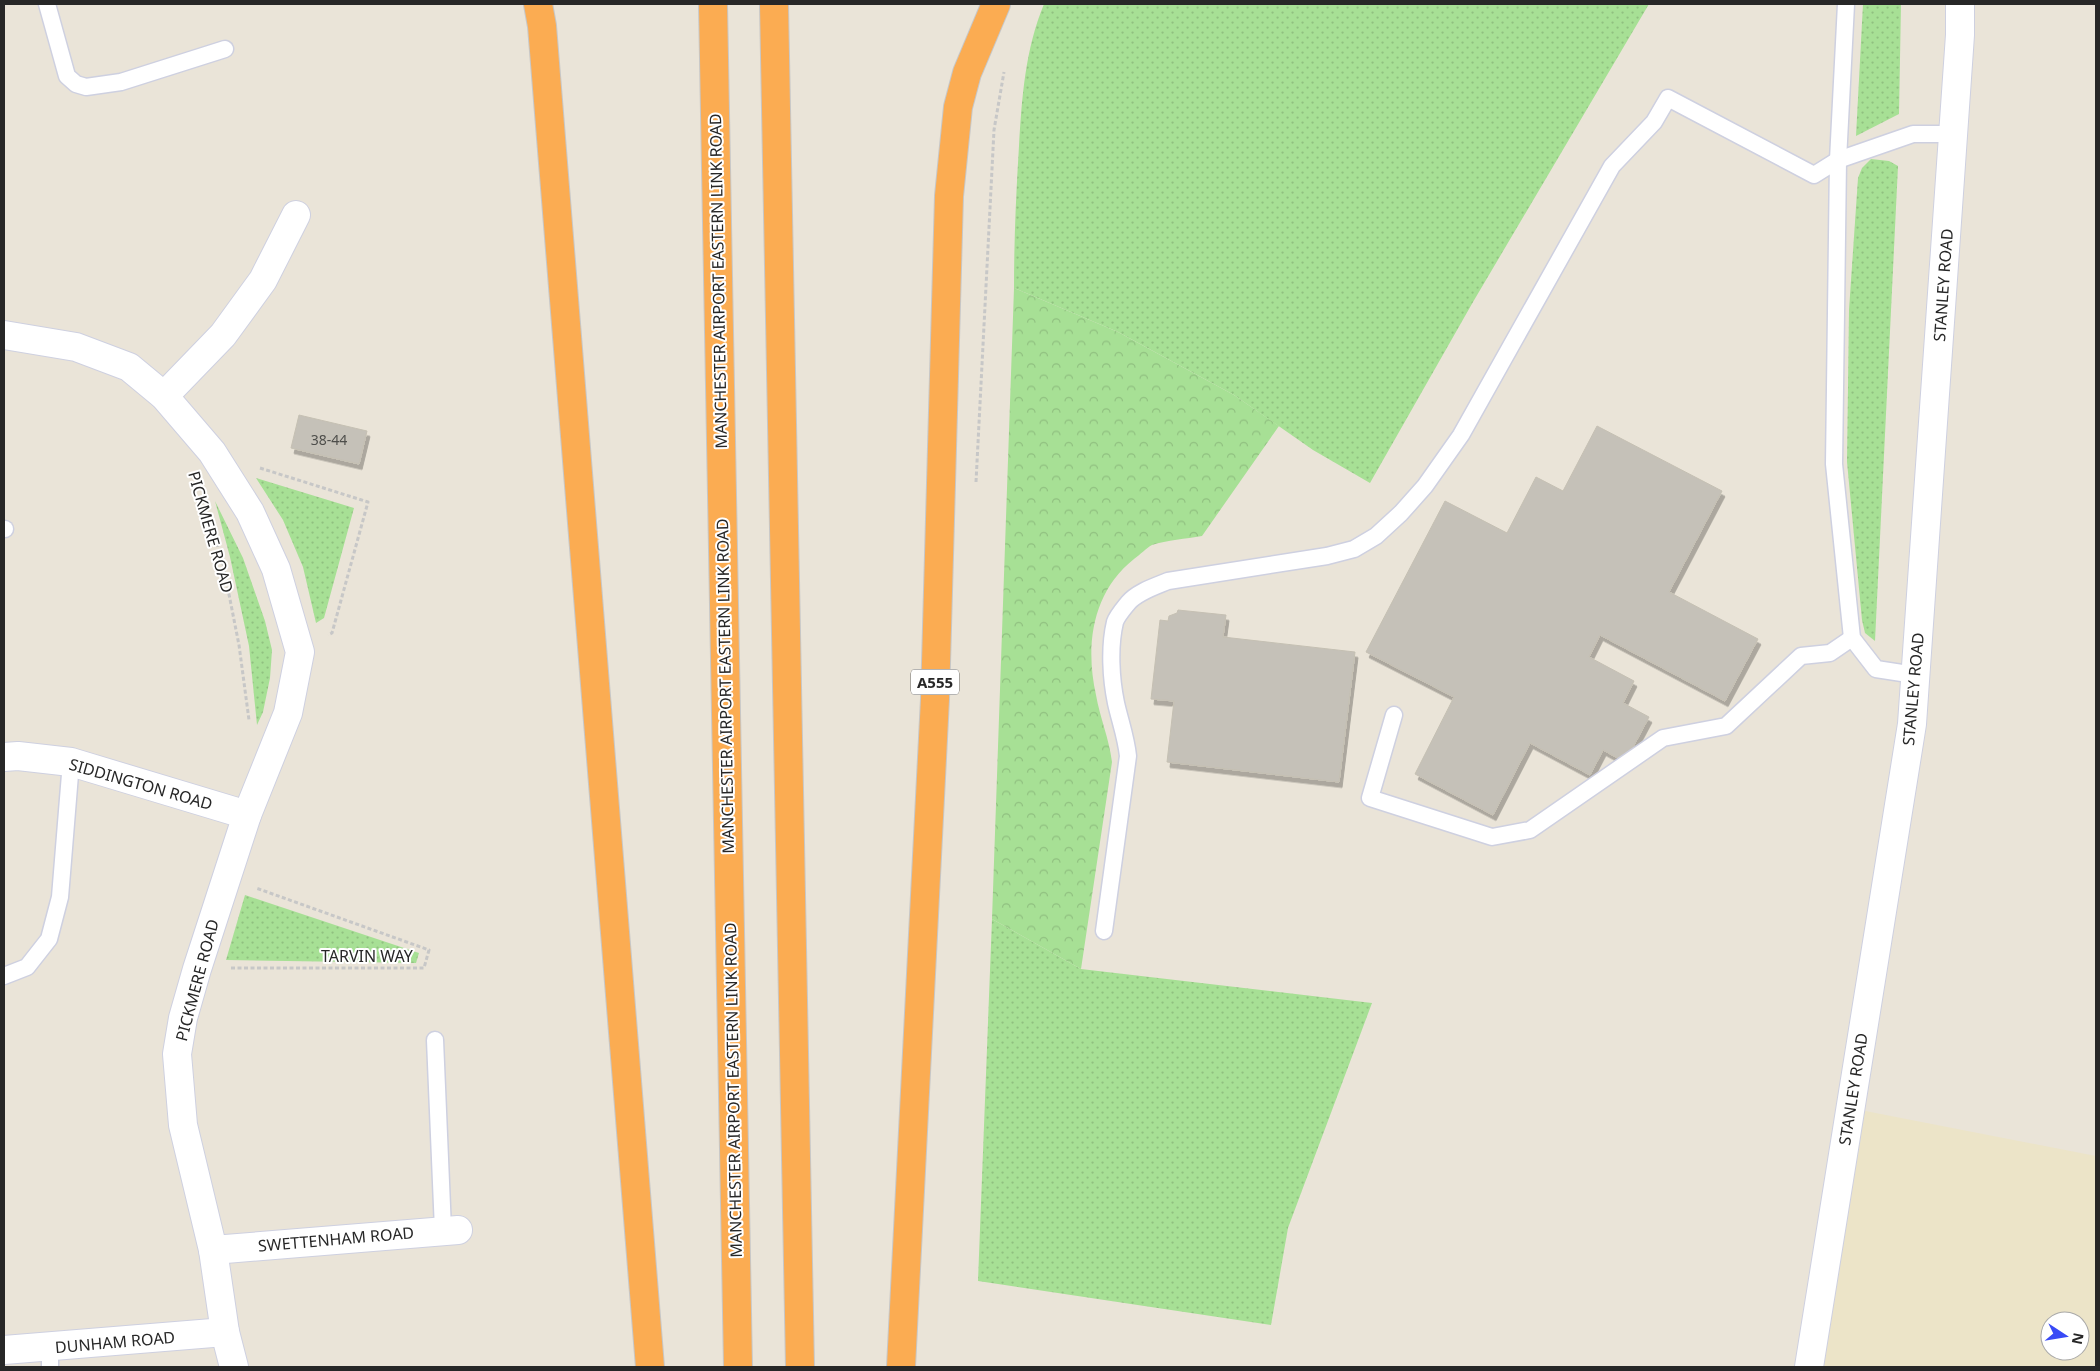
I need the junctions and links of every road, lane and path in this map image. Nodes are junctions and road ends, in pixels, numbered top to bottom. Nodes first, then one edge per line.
1 (47, 4) edge
2 (538, 4) edge
3 (713, 4) edge
4 (774, 4) edge
5 (996, 4) edge
6 (1846, 4) edge
7 (1950, 4) edge
8 (1960, 4) edge
9 (1960, 35) junction
10 (225, 49) dead end
11 (1952, 134) junction
12 (1838, 160) junction
13 (296, 215) dead end
14 (4, 335) edge
15 (164, 396) junction
16 (258, 467) dead end
17 (200, 496) dead end
18 (1852, 638) junction
19 (300, 652) junction
20 (1915, 675) junction
21 (1394, 715) dead end
22 (251, 729) dead end
23 (4, 757) edge
24 (71, 762) junction
25 (246, 816) junction
26 (227, 878) junction
27 (1104, 931) dead end
28 (197, 968) junction
29 (4, 976) edge
30 (435, 1040) dead end
31 (450, 1230) joint
32 (213, 1250) junction
33 (226, 1332) junction
34 (4, 1350) edge
35 (50, 1357) edge
36 (234, 1367) edge
37 (650, 1367) edge
38 (738, 1367) edge
39 (800, 1367) edge
40 (901, 1367) edge
41 (1809, 1367) edge

1 - 10 lane
2 - 37 highway
3 - 38 highway, MANCHESTER AIRPORT EASTERN LINK ROAD
4 - 39 highway
5 - 40 highway, A555
6 - 12 lane
7 - 9 street
8 - 9 street, STANLEY ROAD
9 - 11 street, STANLEY ROAD
11 - 12 lane
11 - 20 street, STANLEY ROAD
12 - 18 lane
12 - 27 lane
13 - 15 street
14 - 15 street, PICKMERE ROAD
15 - 19 street, PICKMERE ROAD
16 - 19 path
17 - 22 path, PICKMERE ROAD
18 - 20 lane
18 - 21 lane
19 - 25 street, PICKMERE ROAD
20 - 41 street, STANLEY ROAD
23 - 24 street, SIDDINGTON ROAD
24 - 25 street, SIDDINGTON ROAD
24 - 29 lane
25 - 26 street, PICKMERE ROAD
26 - 28 street, PICKMERE ROAD
26 - 28 path, TARVIN WAY
28 - 32 street, PICKMERE ROAD
30 - 31 lane
31 - 32 street, SWETTENHAM ROAD
32 - 33 street, PICKMERE ROAD
33 - 35 street, DUNHAM ROAD
33 - 36 street, PICKMERE ROAD
34 - 35 street, DUNHAM ROAD

